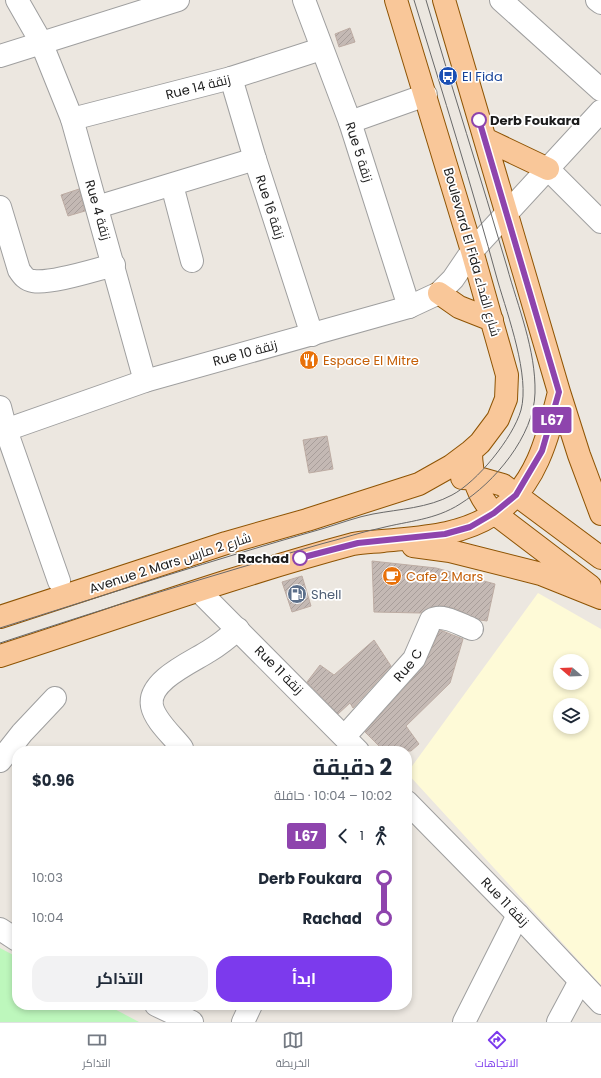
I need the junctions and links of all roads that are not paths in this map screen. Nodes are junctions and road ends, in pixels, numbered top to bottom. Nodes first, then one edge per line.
1 (17, 0) edge
2 (178, 0) edge
3 (304, 0) edge
4 (396, 0) edge
5 (444, 0) edge
6 (501, 0) edge
7 (597, 0) edge
8 (601, 3) edge
9 (41, 42) junction
10 (321, 49) junction
11 (0, 56) edge
12 (231, 78) junction
13 (601, 90) edge
14 (426, 95) junction
15 (601, 111) edge
16 (72, 118) junction
17 (350, 122) junction
18 (485, 139) junction
19 (255, 158) junction
20 (548, 169) junction
21 (172, 185) junction
22 (0, 207) edge
23 (97, 207) junction
24 (506, 214) junction
25 (601, 222) edge
26 (472, 251) junction
27 (192, 261) dead end
28 (114, 265) junction
29 (439, 293) junction
30 (409, 307) junction
31 (492, 320) junction
32 (312, 335) junction
33 (145, 381) junction
34 (559, 392) junction
35 (0, 407) edge
36 (3, 431) edge
37 (471, 451) junction
38 (430, 478) junction
39 (475, 479) junction
40 (516, 495) junction
41 (494, 513) junction
42 (601, 514) edge
43 (380, 541) junction
44 (601, 558) edge
45 (58, 581) dead end
46 (199, 591) junction
47 (601, 594) edge
48 (601, 598) edge
49 (0, 617) edge
50 (238, 629) junction
51 (472, 629) dead end
52 (0, 656) edge
53 (55, 698) dead end
54 (351, 743) edge
55 (180, 746) edge
56 (0, 761) edge
57 (412, 807) edge
58 (518, 915) junction
59 (0, 929) edge
60 (12, 937) edge
61 (580, 981) junction
62 (601, 1002) edge
63 (167, 1010) edge
64 (249, 1010) edge
65 (192, 1022) edge
66 (243, 1022) edge
67 (464, 1022) edge
68 (558, 1022) edge

1 - 9 street, Rue 4 زنقة
2 - 9 street
3 - 10 street, Rue 5 زنقة
4 - 14 main road, Boulevard El Fida شارع الفداء
5 - 18 main road
6 - 13 street
7 - 8 street
9 - 11 street
9 - 16 street, Rue 4 زنقة
10 - 12 street, Rue 14 زنقة
10 - 17 street, Rue 5 زنقة
12 - 16 street, Rue 14 زنقة
12 - 19 street, Rue 16 زنقة
14 - 17 street
14 - 26 main road, Boulevard El Fida شارع الفداء
15 - 20 street, Rue 10 زنقة
16 - 23 street, Rue 4 زنقة
17 - 30 street, Rue 5 زنقة
18 - 20 main road
18 - 24 main road
19 - 21 street
19 - 32 street, Rue 16 زنقة
20 - 24 street, Rue 10 زنقة
20 - 25 street
21 - 23 street
21 - 27 street
22 - 28 street
23 - 28 street, Rue 4 زنقة
24 - 26 street, Rue 10 زنقة
24 - 34 main road
26 - 29 street, Rue 10 زنقة
26 - 31 main road, Boulevard El Fida شارع الفداء
28 - 33 street, Rue 4 زنقة
29 - 30 street, Rue 10 زنقة
29 - 31 main road
30 - 32 street, Rue 10 زنقة
31 - 37 main road, Boulevard El Fida شارع الفداء
32 - 33 street, Rue 10 زنقة
33 - 36 street, Rue 10 زنقة
34 - 40 main road
34 - 42 main road
35 - 36 street
36 - 45 street
37 - 38 main road, Boulevard El Fida شارع الفداء
37 - 39 main road
38 - 39 main road
38 - 49 main road, Avenue 2 Mars شارع 2 مارس
39 - 40 main road
39 - 41 main road
40 - 41 main road
40 - 44 main road
41 - 43 main road
41 - 47 main road
43 - 46 main road
43 - 48 main road
46 - 50 street, Rue 11 زنقة
46 - 52 main road
50 - 54 street, Rue 11 زنقة
50 - 55 street
51 - 54 street, Rue C
53 - 56 street
57 - 58 street, Rue 11 زنقة
58 - 61 street, Rue 11 زنقة
58 - 67 street
59 - 60 street
61 - 62 street, Rue 11 زنقة
61 - 68 street
63 - 65 street
64 - 66 street

